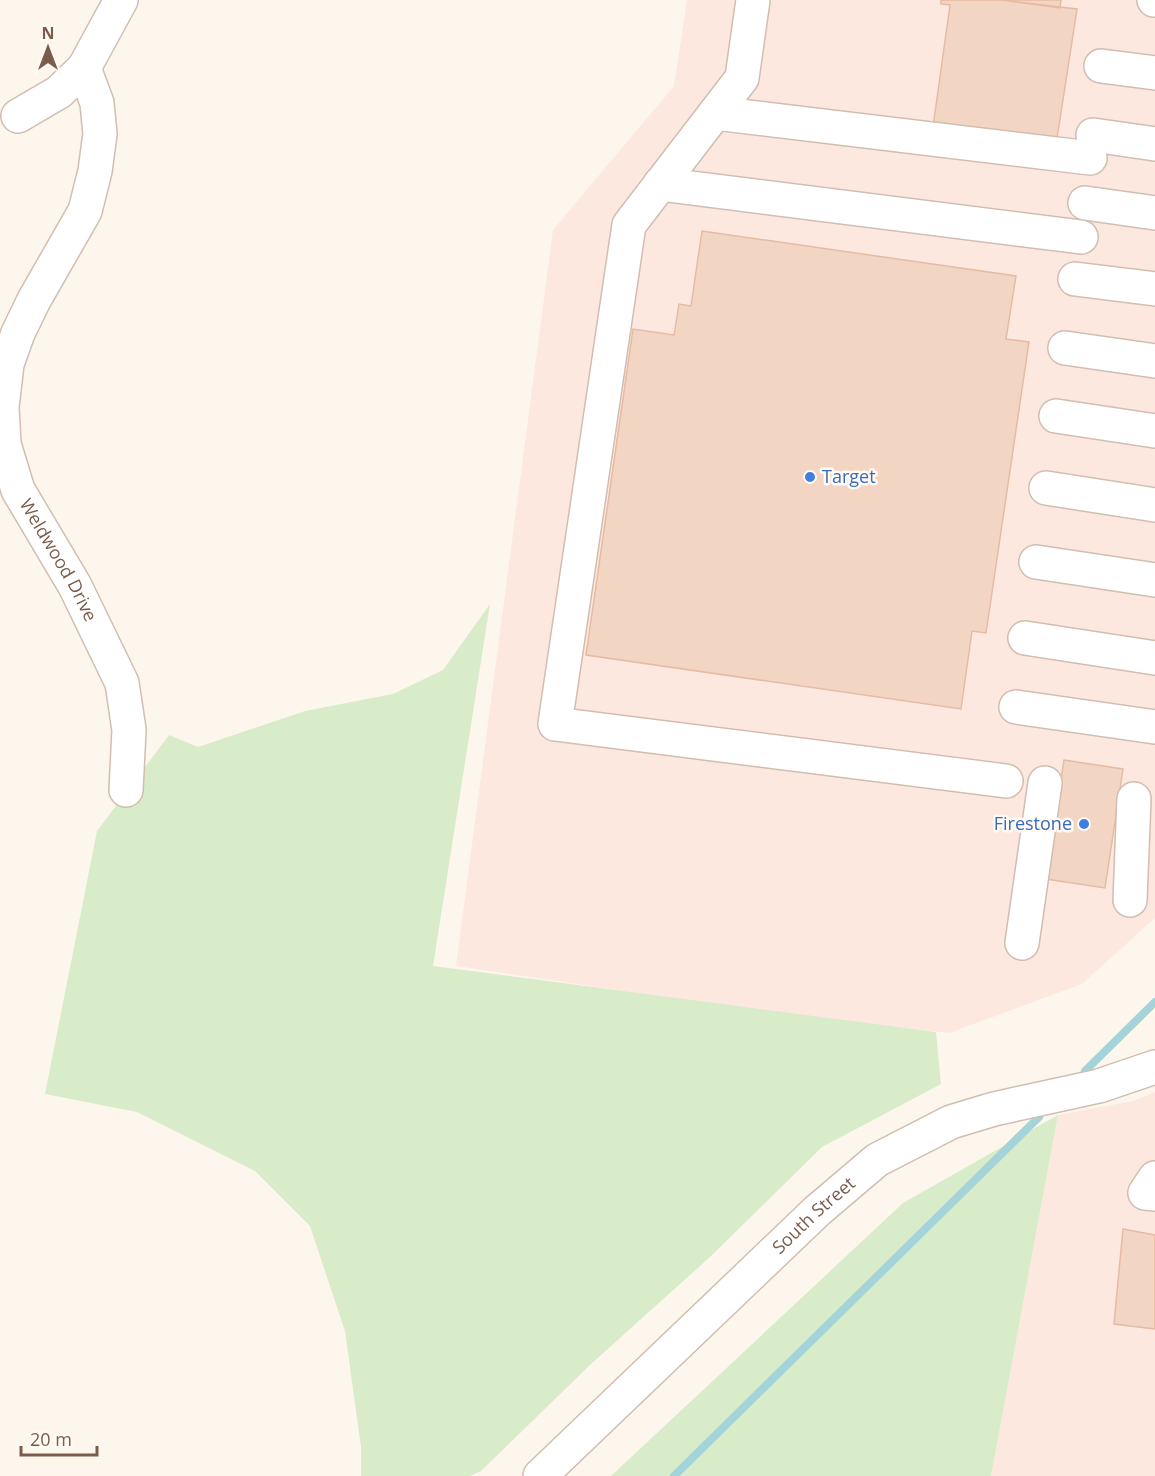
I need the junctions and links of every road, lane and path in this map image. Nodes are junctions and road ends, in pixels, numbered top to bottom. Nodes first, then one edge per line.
1 (121, 0) edge
2 (753, 0) edge
3 (1101, 66) dead end
4 (84, 68) junction
5 (1155, 73) edge
6 (715, 113) junction
7 (18, 116) dead end
8 (1155, 144) edge
9 (660, 184) junction
10 (1085, 203) dead end
11 (1155, 213) edge
12 (1081, 237) dead end
13 (1075, 279) dead end
14 (1155, 290) edge
15 (1065, 348) dead end
16 (1155, 361) edge
17 (1056, 416) dead end
18 (1155, 431) edge
19 (1046, 488) dead end
20 (1155, 505) edge
21 (1036, 562) dead end
22 (1155, 580) edge
23 (1025, 638) dead end
24 (1155, 658) edge
25 (1016, 707) dead end
26 (1155, 727) edge
27 (1006, 781) dead end
28 (1045, 783) dead end
29 (126, 790) dead end
30 (1134, 799) dead end
31 (1130, 900) dead end
32 (1022, 943) dead end
33 (1155, 1067) edge
34 (1155, 1178) edge
35 (1155, 1194) edge
36 (540, 1476) edge

1 - 4 street
2 - 6 street
3 - 5 street
4 - 7 street
4 - 29 street, Weldwood Drive
6 - 8 street
6 - 9 street
9 - 12 street
9 - 27 street
10 - 11 street
13 - 14 street
15 - 16 street
17 - 18 street
19 - 20 street
21 - 22 street
23 - 24 street
25 - 26 street
28 - 32 street
30 - 31 street
33 - 36 street, South Street
34 - 35 street

